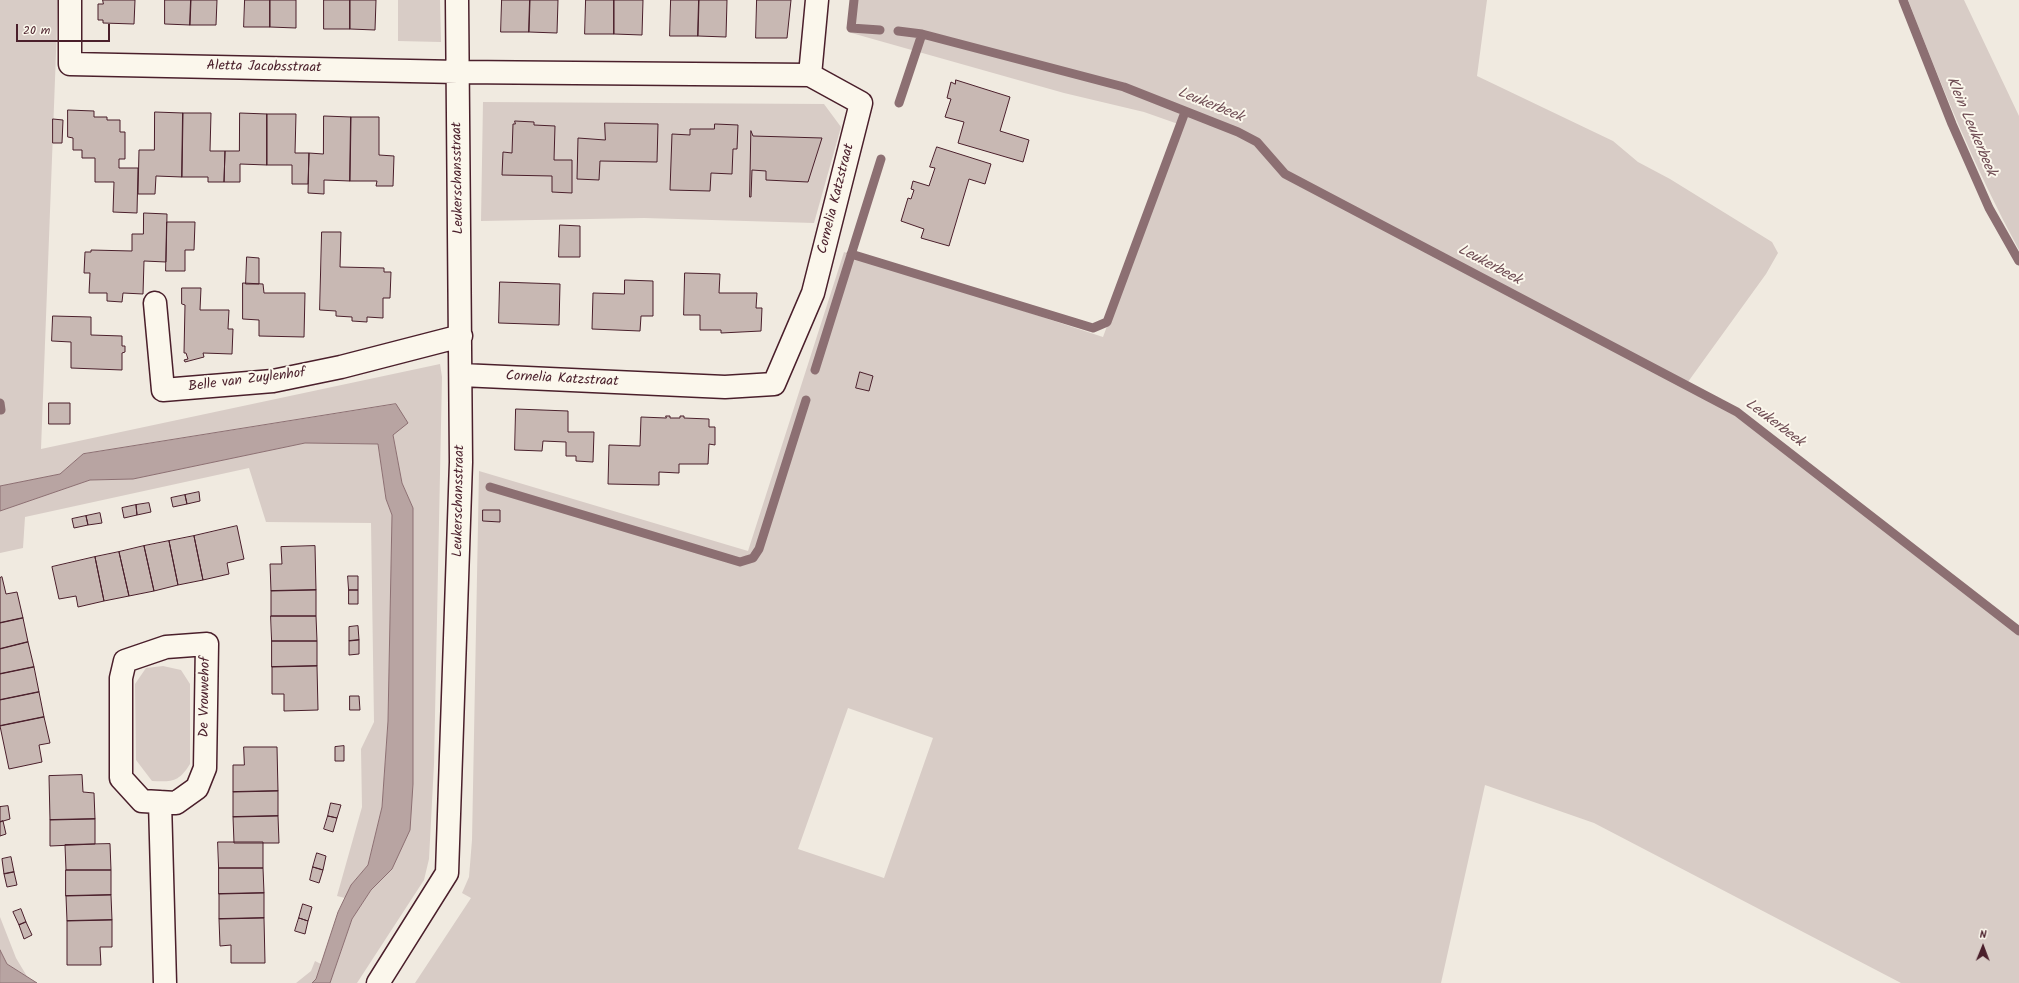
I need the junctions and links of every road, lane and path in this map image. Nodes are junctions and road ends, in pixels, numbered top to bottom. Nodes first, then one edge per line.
1 (70, 0) edge
2 (457, 0) edge
3 (817, 0) edge
4 (458, 72) junction
5 (810, 75) junction
6 (155, 303) dead end
7 (461, 336) junction
8 (461, 375) junction
9 (160, 802) junction
10 (165, 983) edge
11 (378, 983) edge

1 - 4 street, Aletta Jacobsstraat
2 - 4 street, Leukerschansstraat
3 - 5 street
4 - 5 street, Cornelia Katzstraat
4 - 7 street, Leukerschansstraat
5 - 8 street, Cornelia Katzstraat
6 - 7 street, Belle van Zuylenhof
7 - 8 street, Leukerschansstraat
8 - 11 street, Leukerschansstraat
9 - 9 street, De Vrouwehof
9 - 10 street

